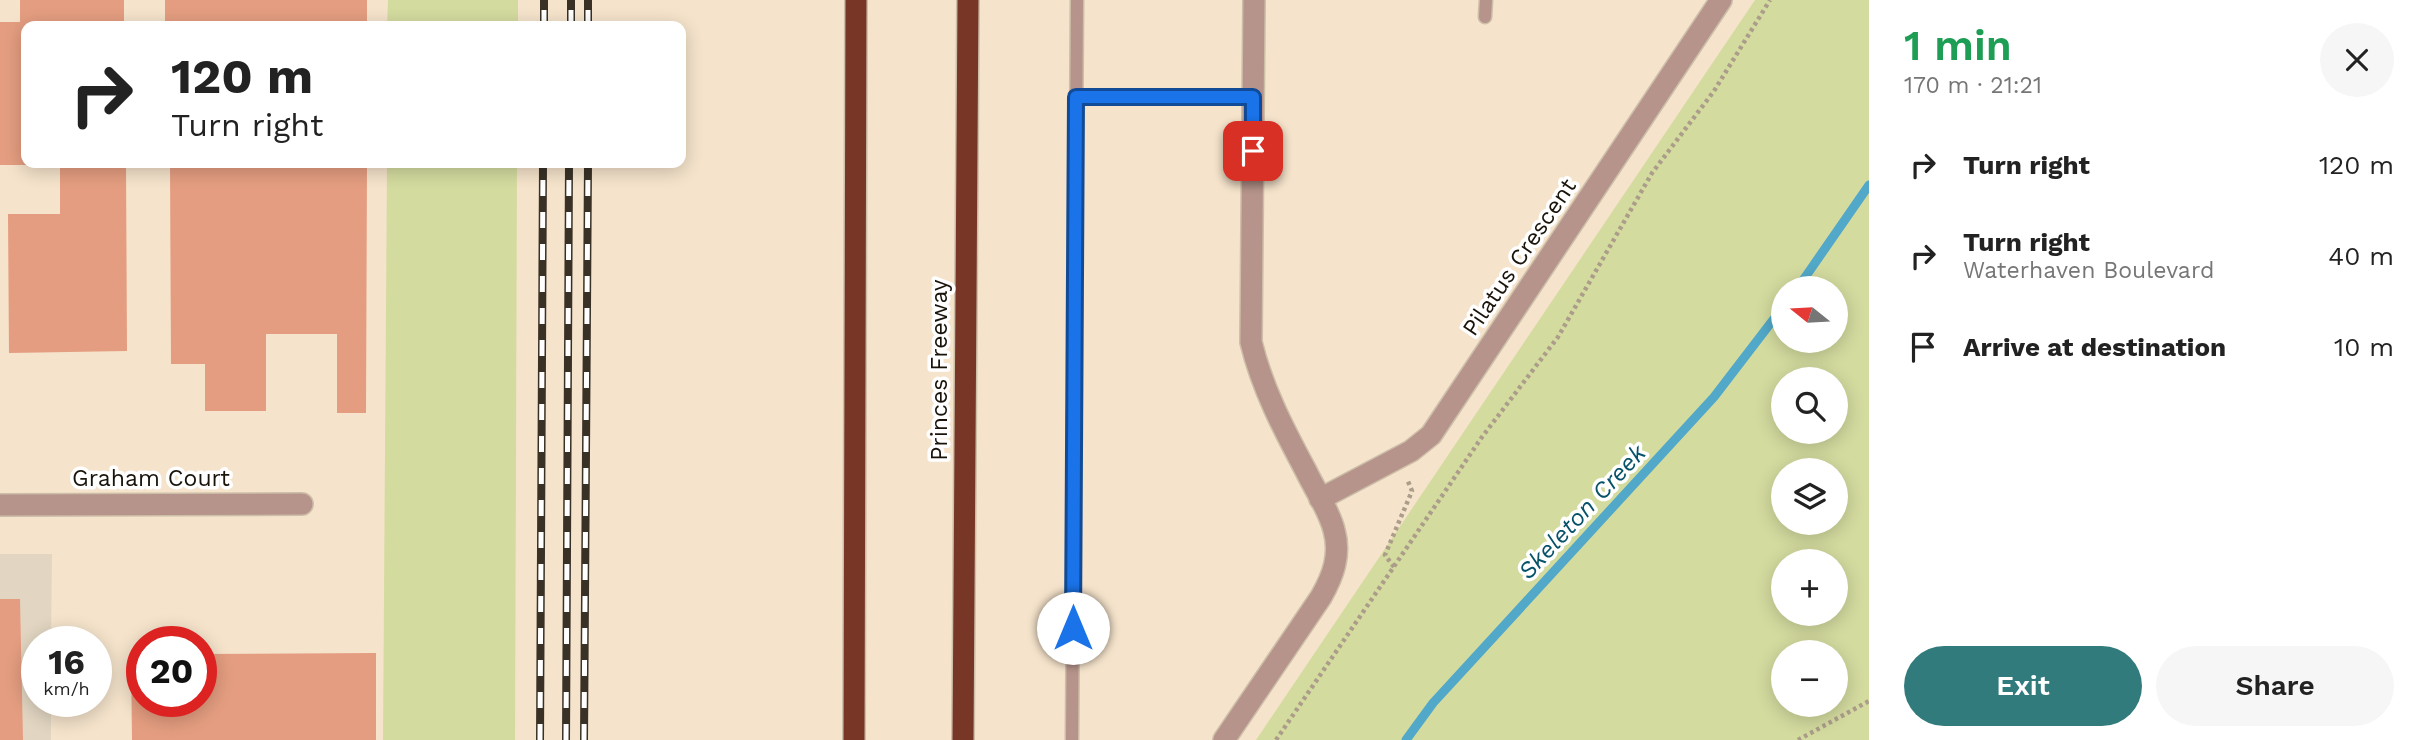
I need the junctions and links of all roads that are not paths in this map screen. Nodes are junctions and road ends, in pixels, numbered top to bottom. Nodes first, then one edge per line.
1 (856, 0) edge
2 (968, 0) edge
3 (1077, 0) edge
4 (1254, 0) edge
5 (1486, 0) edge
6 (1720, 0) edge
7 (1485, 17) dead end
8 (1076, 97) junction
9 (1253, 97) junction
10 (1320, 499) junction
11 (302, 504) dead end
12 (0, 505) edge
13 (854, 740) edge
14 (962, 740) edge
15 (1072, 740) edge
16 (1224, 740) edge

1 - 13 highway
2 - 14 highway, Princes Freeway
3 - 8 lane
4 - 9 street
5 - 7 lane
6 - 10 street, Pilatus Crescent
8 - 9 lane
8 - 15 lane
9 - 10 street
10 - 16 street
11 - 12 street, Graham Court

